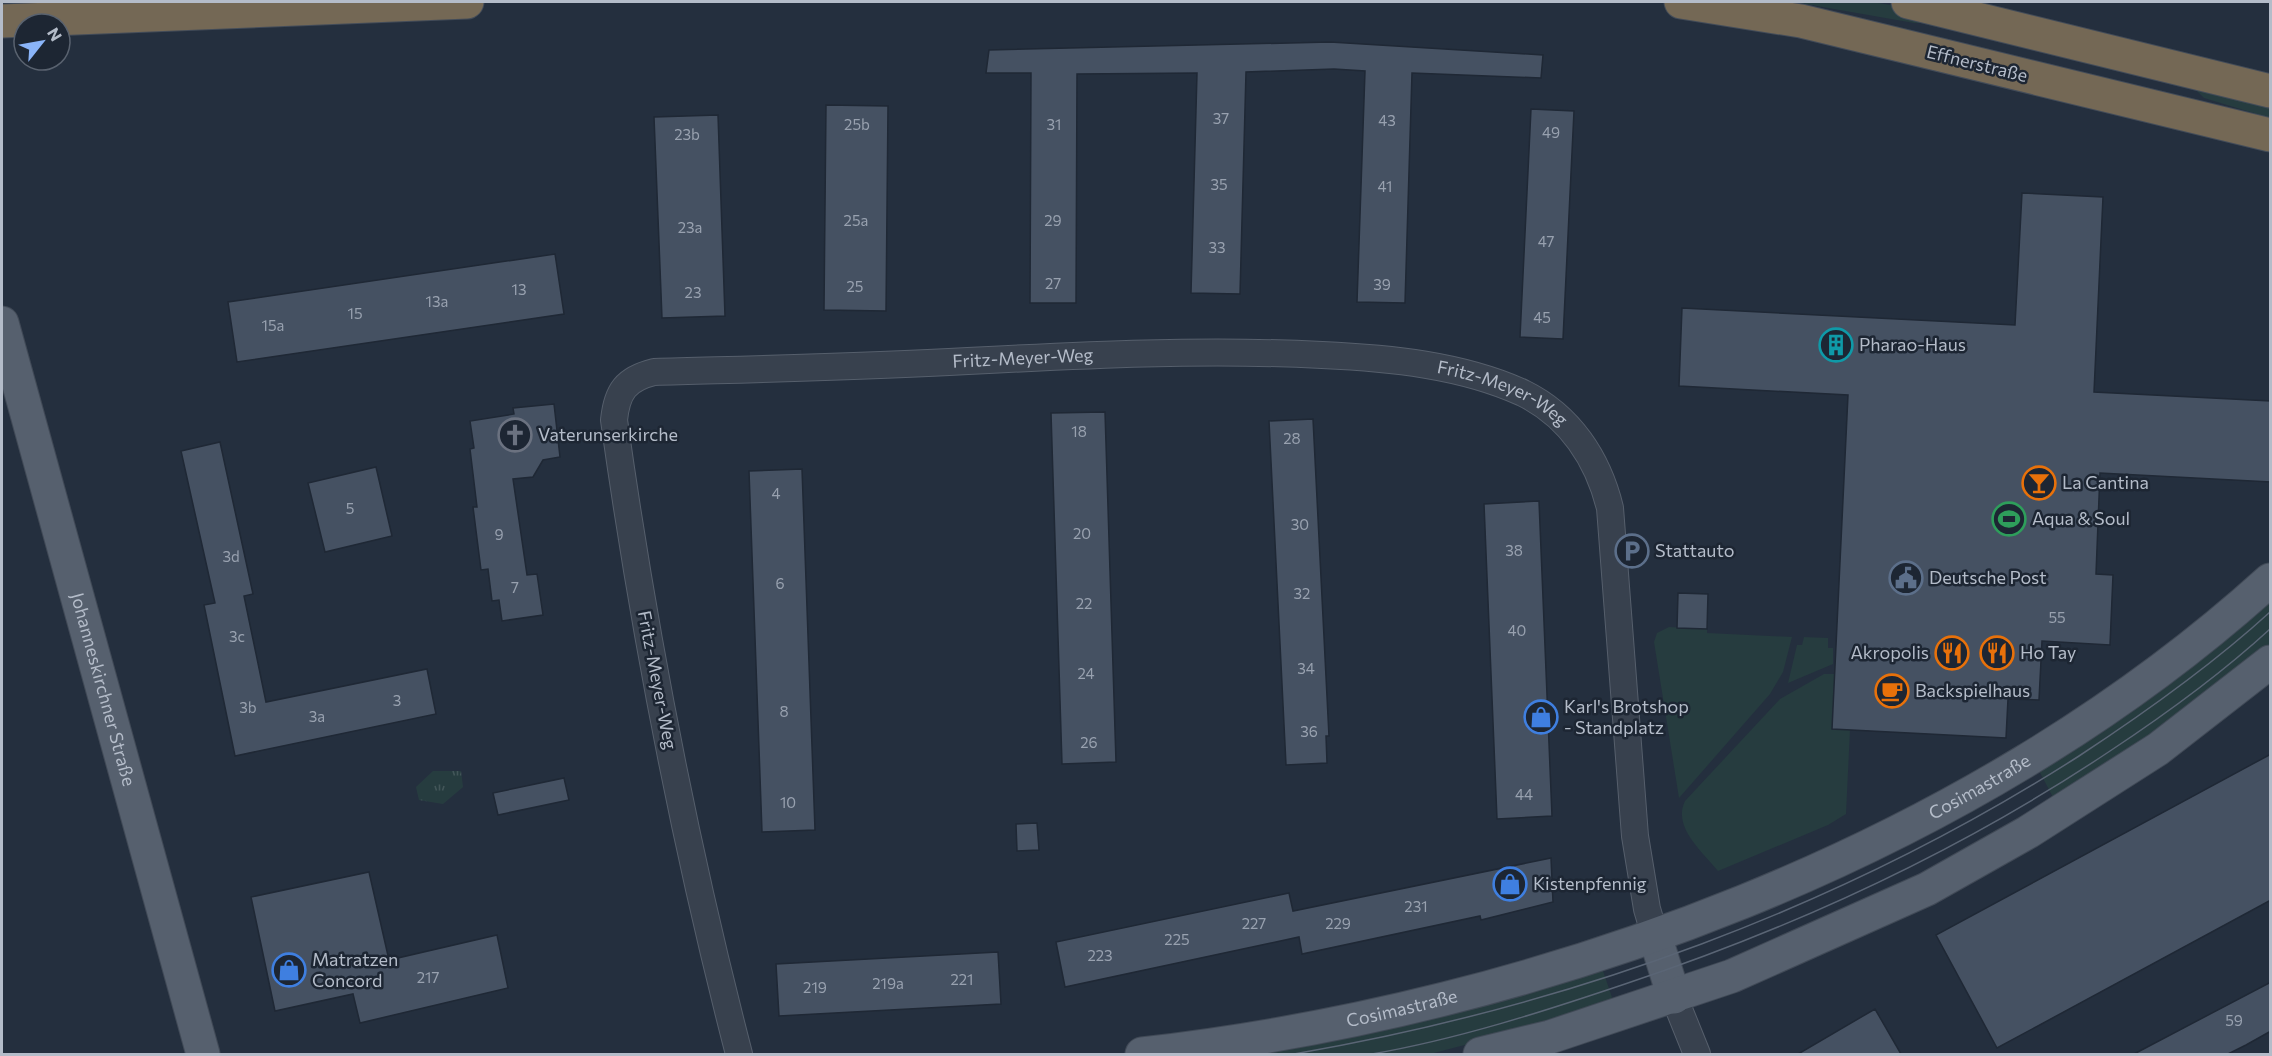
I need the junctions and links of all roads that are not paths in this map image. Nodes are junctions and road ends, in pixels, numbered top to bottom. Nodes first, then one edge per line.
1 (467, 2) edge
2 (1681, 2) edge
3 (1908, 2) edge
4 (2, 21) edge
5 (2271, 91) edge
6 (2271, 135) edge
7 (2, 323) edge
8 (2271, 580) edge
9 (2271, 662) edge
10 (1655, 936) junction
11 (1674, 997) junction
12 (203, 1054) edge
13 (739, 1054) edge
14 (1142, 1054) edge
15 (1480, 1054) edge
16 (1696, 1054) edge

1 - 4 highway
2 - 6 highway, Effnerstraße
3 - 5 highway
7 - 12 main road, Johanneskirchner Straße
8 - 10 main road, Cosimastraße
9 - 11 main road
10 - 11 main road
10 - 13 street, Fritz-Meyer-Weg
10 - 14 main road, Cosimastraße
11 - 15 main road
11 - 16 street

